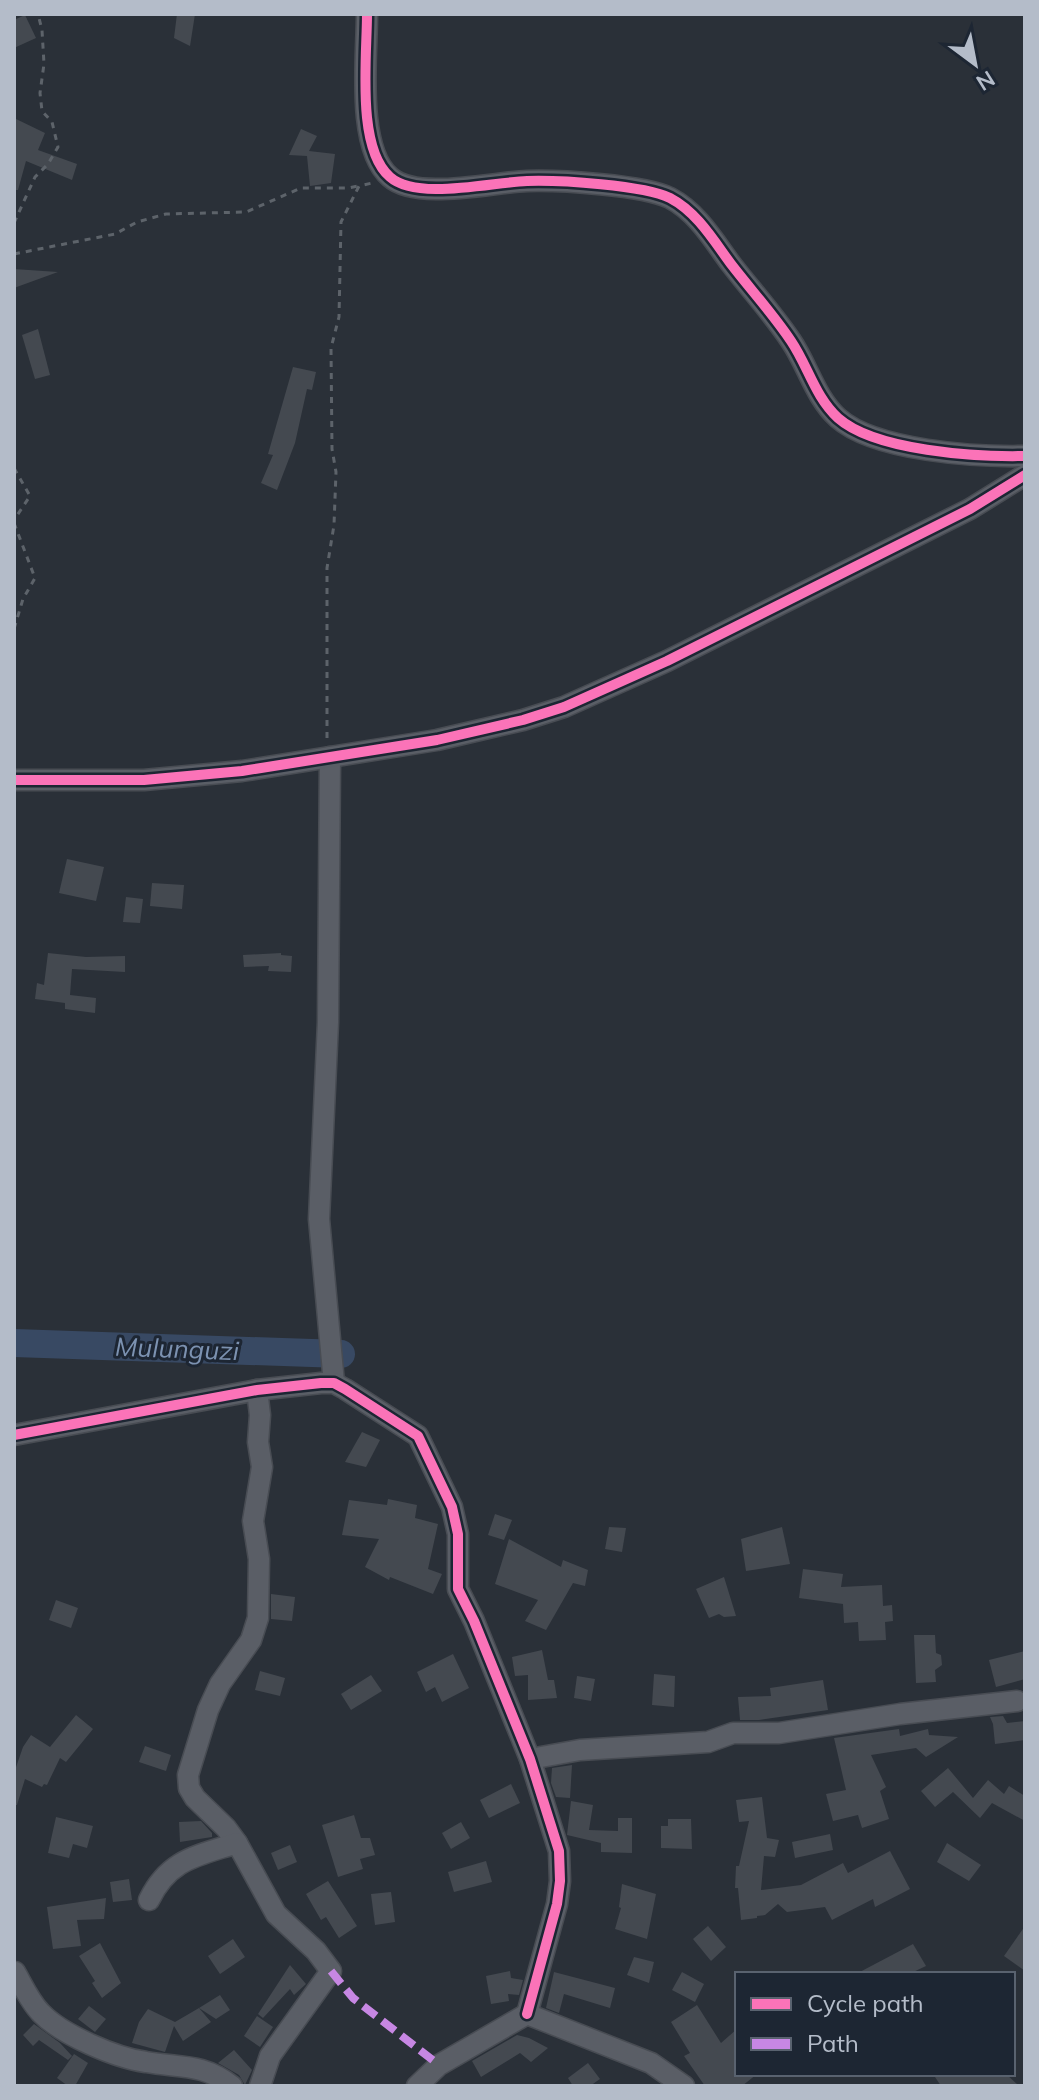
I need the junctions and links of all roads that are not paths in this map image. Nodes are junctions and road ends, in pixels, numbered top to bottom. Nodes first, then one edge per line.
1 (367, 14) edge
2 (1025, 456) edge
3 (1025, 475) edge
4 (330, 757) junction
5 (14, 780) edge
6 (334, 1383) junction
7 (257, 1390) junction
8 (14, 1435) edge
9 (1017, 1701) dead end
10 (530, 1759) junction
11 (237, 1843) junction
12 (149, 1900) dead end
13 (15, 1972) edge
14 (527, 2014) junction
15 (232, 2086) edge
16 (260, 2086) edge
17 (417, 2086) edge
18 (684, 2086) edge

1 - 2 street
3 - 4 street
4 - 5 street
4 - 6 street
6 - 7 street
6 - 10 street
7 - 8 street
7 - 11 street
9 - 10 street
10 - 14 street
11 - 12 street
11 - 16 street
13 - 15 street
14 - 17 street
14 - 18 street

